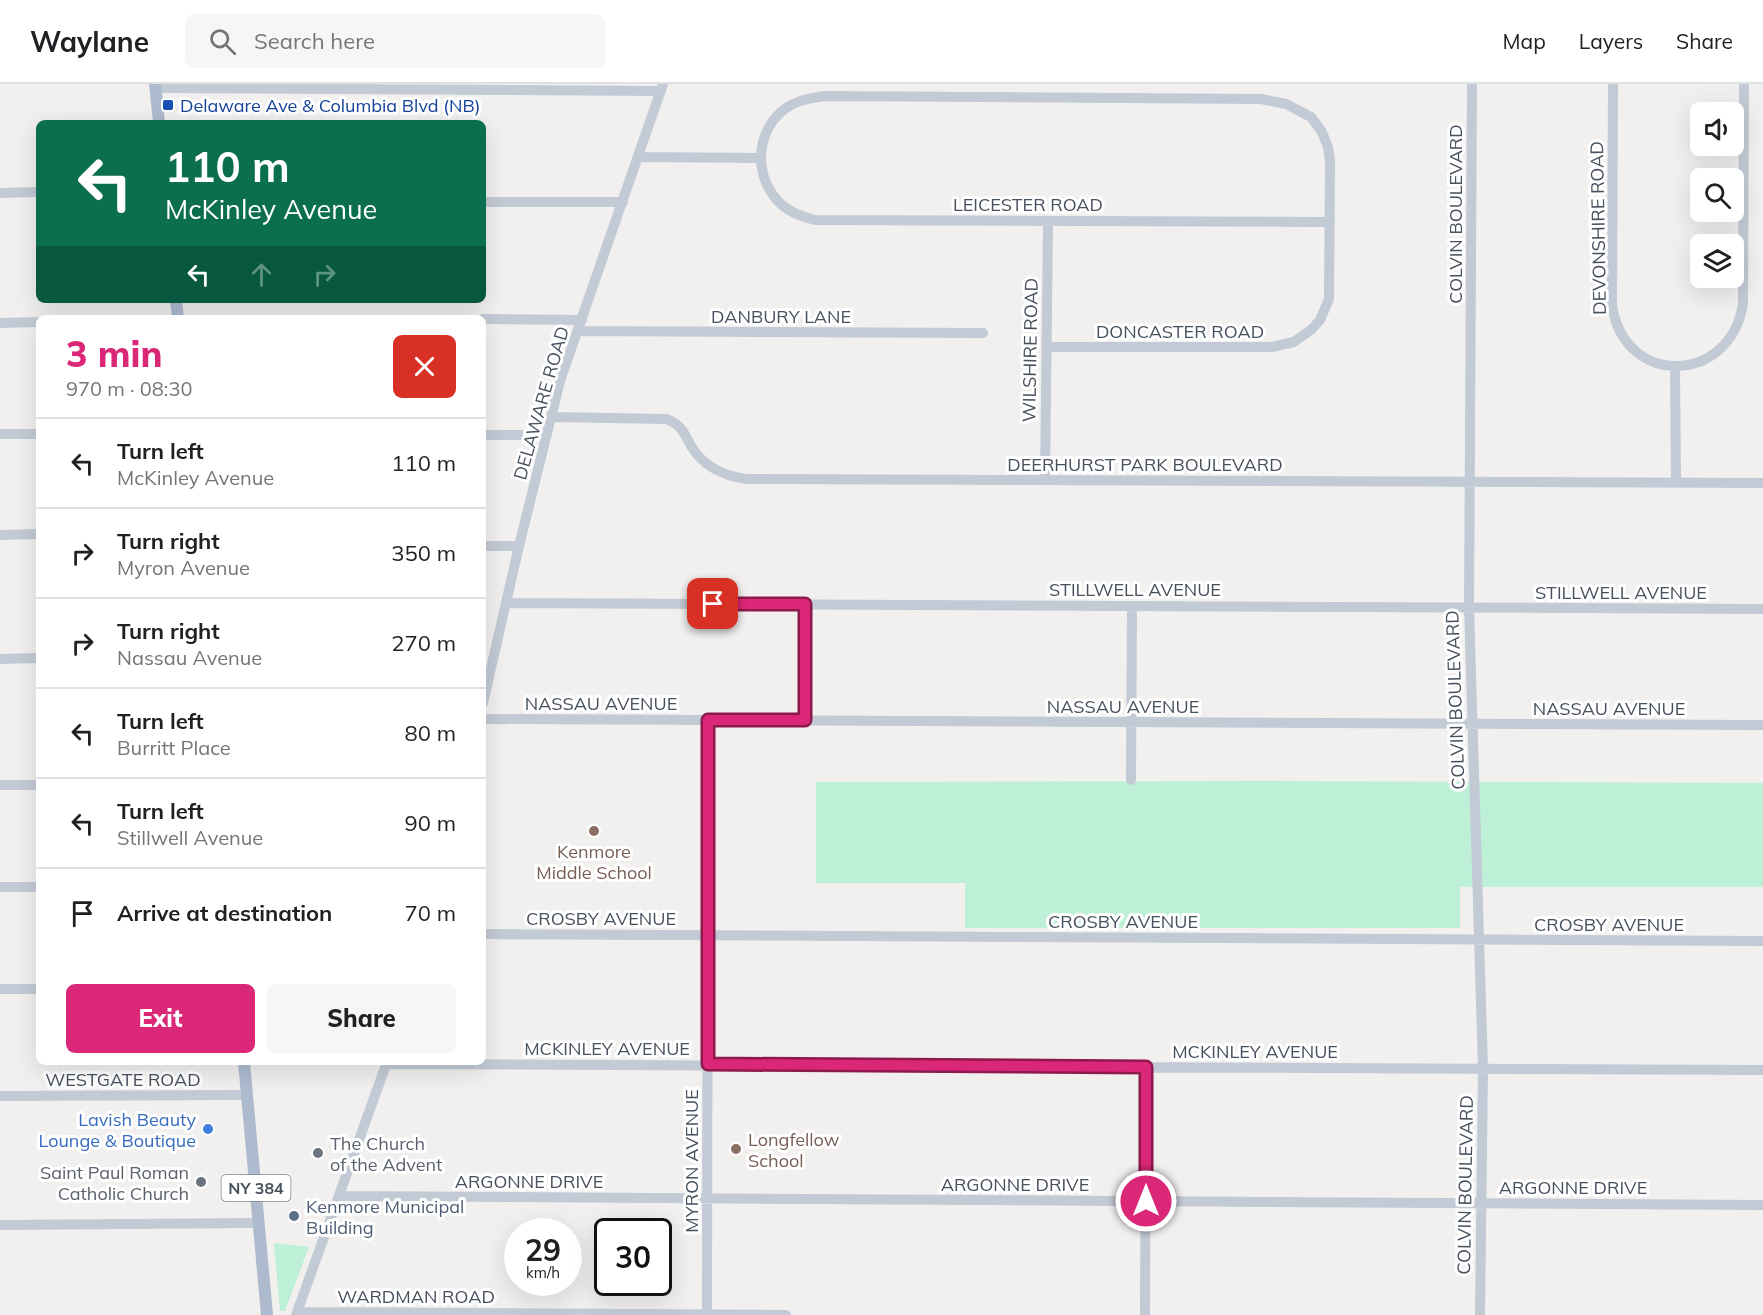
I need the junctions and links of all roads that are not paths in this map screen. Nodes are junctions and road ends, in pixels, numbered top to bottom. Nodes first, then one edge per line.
1 (1472, 84) edge
2 (1613, 84) edge
3 (1744, 84) edge
4 (155, 86) edge
5 (662, 88) edge
6 (159, 120) edge
7 (638, 157) junction
8 (760, 158) junction
9 (36, 192) edge
10 (0, 193) edge
11 (486, 202) edge
12 (622, 202) junction
13 (1048, 221) junction
14 (1330, 222) junction
15 (486, 319) edge
16 (582, 320) junction
17 (36, 322) edge
18 (0, 323) edge
19 (578, 331) junction
20 (983, 333) dead end
21 (1047, 347) junction
22 (1675, 367) junction
23 (552, 417) junction
24 (0, 434) edge
25 (36, 434) edge
26 (486, 435) edge
27 (547, 435) junction
28 (1046, 480) junction
29 (1470, 482) junction
30 (1676, 482) junction
31 (1763, 483) edge
32 (36, 534) edge
33 (0, 535) edge
34 (486, 546) edge
35 (519, 546) junction
36 (506, 603) junction
37 (805, 604) junction
38 (1132, 606) junction
39 (1469, 607) junction
40 (1763, 609) edge
41 (489, 654) edge
42 (36, 658) edge
43 (0, 659) edge
44 (486, 678) edge
45 (486, 719) edge
46 (708, 720) junction
47 (805, 720) junction
48 (1131, 722) junction
49 (1472, 723) junction
50 (1763, 725) edge
51 (1131, 780) dead end
52 (0, 785) edge
53 (36, 785) edge
54 (0, 887) edge
55 (36, 887) edge
56 (486, 934) edge
57 (708, 935) junction
58 (1479, 940) junction
59 (1763, 941) edge
60 (0, 989) edge
61 (36, 989) edge
62 (486, 1063) edge
63 (708, 1064) junction
64 (244, 1065) edge
65 (386, 1065) edge
66 (1146, 1067) junction
67 (1483, 1069) junction
68 (1763, 1070) edge
69 (247, 1095) junction
70 (0, 1096) edge
71 (339, 1196) junction
72 (707, 1198) junction
73 (1146, 1201) junction
74 (1483, 1204) junction
75 (1763, 1205) edge
76 (259, 1223) junction
77 (0, 1225) edge
78 (297, 1313) edge
79 (267, 1315) edge
80 (707, 1315) edge
81 (786, 1315) edge
82 (1145, 1315) edge
83 (1480, 1315) edge

1 - 29 street, COLVIN BOULEVARD
2 - 22 street, DEVONSHIRE ROAD
3 - 22 street
4 - 5 street
4 - 6 main road
5 - 7 street, DELAWARE ROAD
7 - 8 street
7 - 12 street, DELAWARE ROAD
8 - 13 street, LEICESTER ROAD
8 - 14 street, DONCASTER ROAD
9 - 10 street
11 - 12 street
12 - 16 street, DELAWARE ROAD
13 - 14 street, LEICESTER ROAD
13 - 21 street, WILSHIRE ROAD
14 - 21 street, DONCASTER ROAD
15 - 16 street
16 - 19 street, DELAWARE ROAD
17 - 18 street
19 - 20 street, DANBURY LANE
19 - 23 street, DELAWARE ROAD
21 - 28 street, WILSHIRE ROAD
22 - 30 street
23 - 27 street, DELAWARE ROAD
23 - 28 street, DEERHURST PARK BOULEVARD
24 - 25 street
26 - 27 street
27 - 35 street, DELAWARE ROAD
28 - 29 street, DEERHURST PARK BOULEVARD
29 - 30 street, DEERHURST PARK BOULEVARD
29 - 39 street, COLVIN BOULEVARD
30 - 31 street, DEERHURST PARK BOULEVARD
32 - 33 street
34 - 35 street
35 - 36 street, DELAWARE ROAD
36 - 37 street, STILLWELL AVENUE
36 - 41 street, DELAWARE ROAD
37 - 38 street, STILLWELL AVENUE
37 - 47 street
38 - 39 street, STILLWELL AVENUE
38 - 48 street
39 - 40 street, STILLWELL AVENUE
39 - 49 street, COLVIN BOULEVARD
41 - 44 street, DELAWARE ROAD
42 - 43 street
45 - 46 street, NASSAU AVENUE
46 - 47 street, NASSAU AVENUE
46 - 57 street, MYRON AVENUE
47 - 48 street, NASSAU AVENUE
48 - 49 street, NASSAU AVENUE
48 - 51 street
49 - 50 street, NASSAU AVENUE
49 - 58 street, COLVIN BOULEVARD
52 - 53 street
54 - 55 street
56 - 57 street, CROSBY AVENUE
57 - 58 street, CROSBY AVENUE
57 - 63 street, MYRON AVENUE
58 - 59 street, CROSBY AVENUE
58 - 67 street, COLVIN BOULEVARD
60 - 61 street
62 - 63 street, MCKINLEY AVENUE
63 - 66 street, MCKINLEY AVENUE
63 - 72 street, MYRON AVENUE
64 - 69 main road, NY 384
65 - 71 street
66 - 67 street, MCKINLEY AVENUE
66 - 73 street
67 - 68 street, MCKINLEY AVENUE
67 - 74 street, COLVIN BOULEVARD
69 - 70 street, WESTGATE ROAD
69 - 76 main road, NY 384
71 - 72 street, ARGONNE DRIVE
71 - 78 street
72 - 73 street, ARGONNE DRIVE
72 - 80 street, MYRON AVENUE
73 - 74 street, ARGONNE DRIVE
73 - 82 street
74 - 75 street, ARGONNE DRIVE
74 - 83 street, COLVIN BOULEVARD
76 - 77 street
76 - 79 main road, NY 384
78 - 80 street, WARDMAN ROAD
80 - 81 street, WARDMAN ROAD

